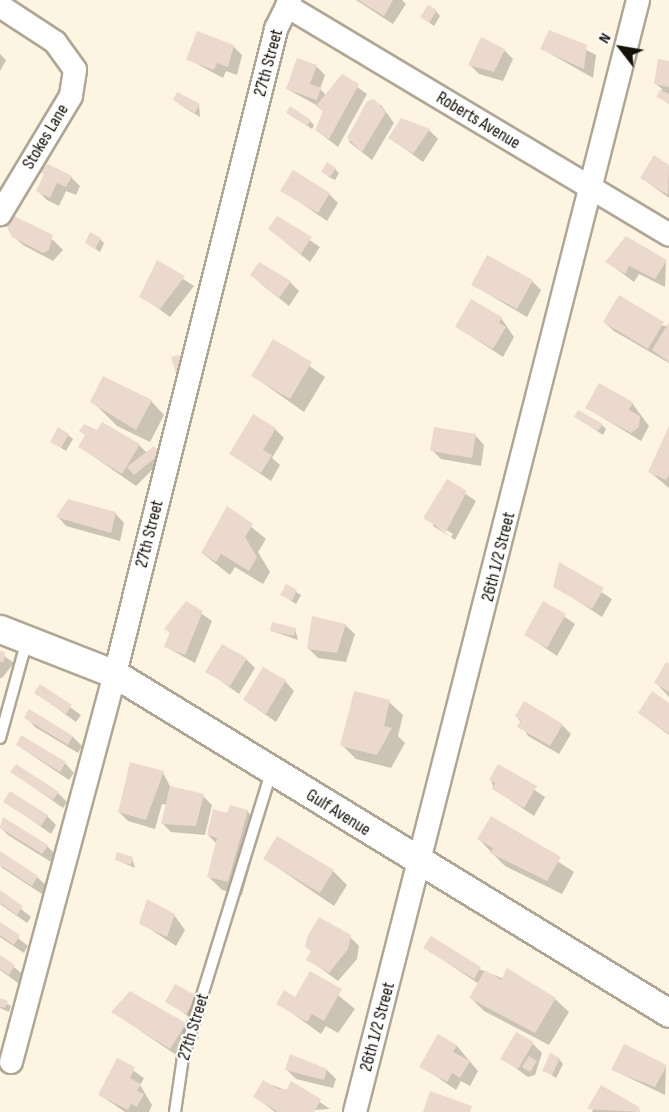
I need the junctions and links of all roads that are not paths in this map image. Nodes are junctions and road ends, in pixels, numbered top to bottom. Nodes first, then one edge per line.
1 (638, 0) edge
2 (289, 3) edge
3 (6, 10) edge
4 (592, 188) junction
5 (0, 214) edge
6 (669, 235) edge
7 (0, 629) edge
8 (27, 638) junction
9 (115, 674) junction
10 (0, 738) edge
11 (271, 772) junction
12 (421, 866) junction
13 (669, 1013) edge
14 (10, 1062) dead end
15 (175, 1112) edge
16 (355, 1112) edge

1 - 4 street, 26th 1/2 Street
2 - 4 street, Roberts Avenue
2 - 9 street, 27th Street
3 - 5 street, Stokes Lane
4 - 6 street, Roberts Avenue
4 - 12 street, 26th 1/2 Street
7 - 8 street, Gulf Avenue
8 - 9 street, Gulf Avenue
8 - 10 lane
9 - 11 street, Gulf Avenue
9 - 14 street, 27th Street
11 - 12 street, Gulf Avenue
11 - 15 lane, 27th Street
12 - 13 street, Gulf Avenue
12 - 16 street, 26th 1/2 Street

